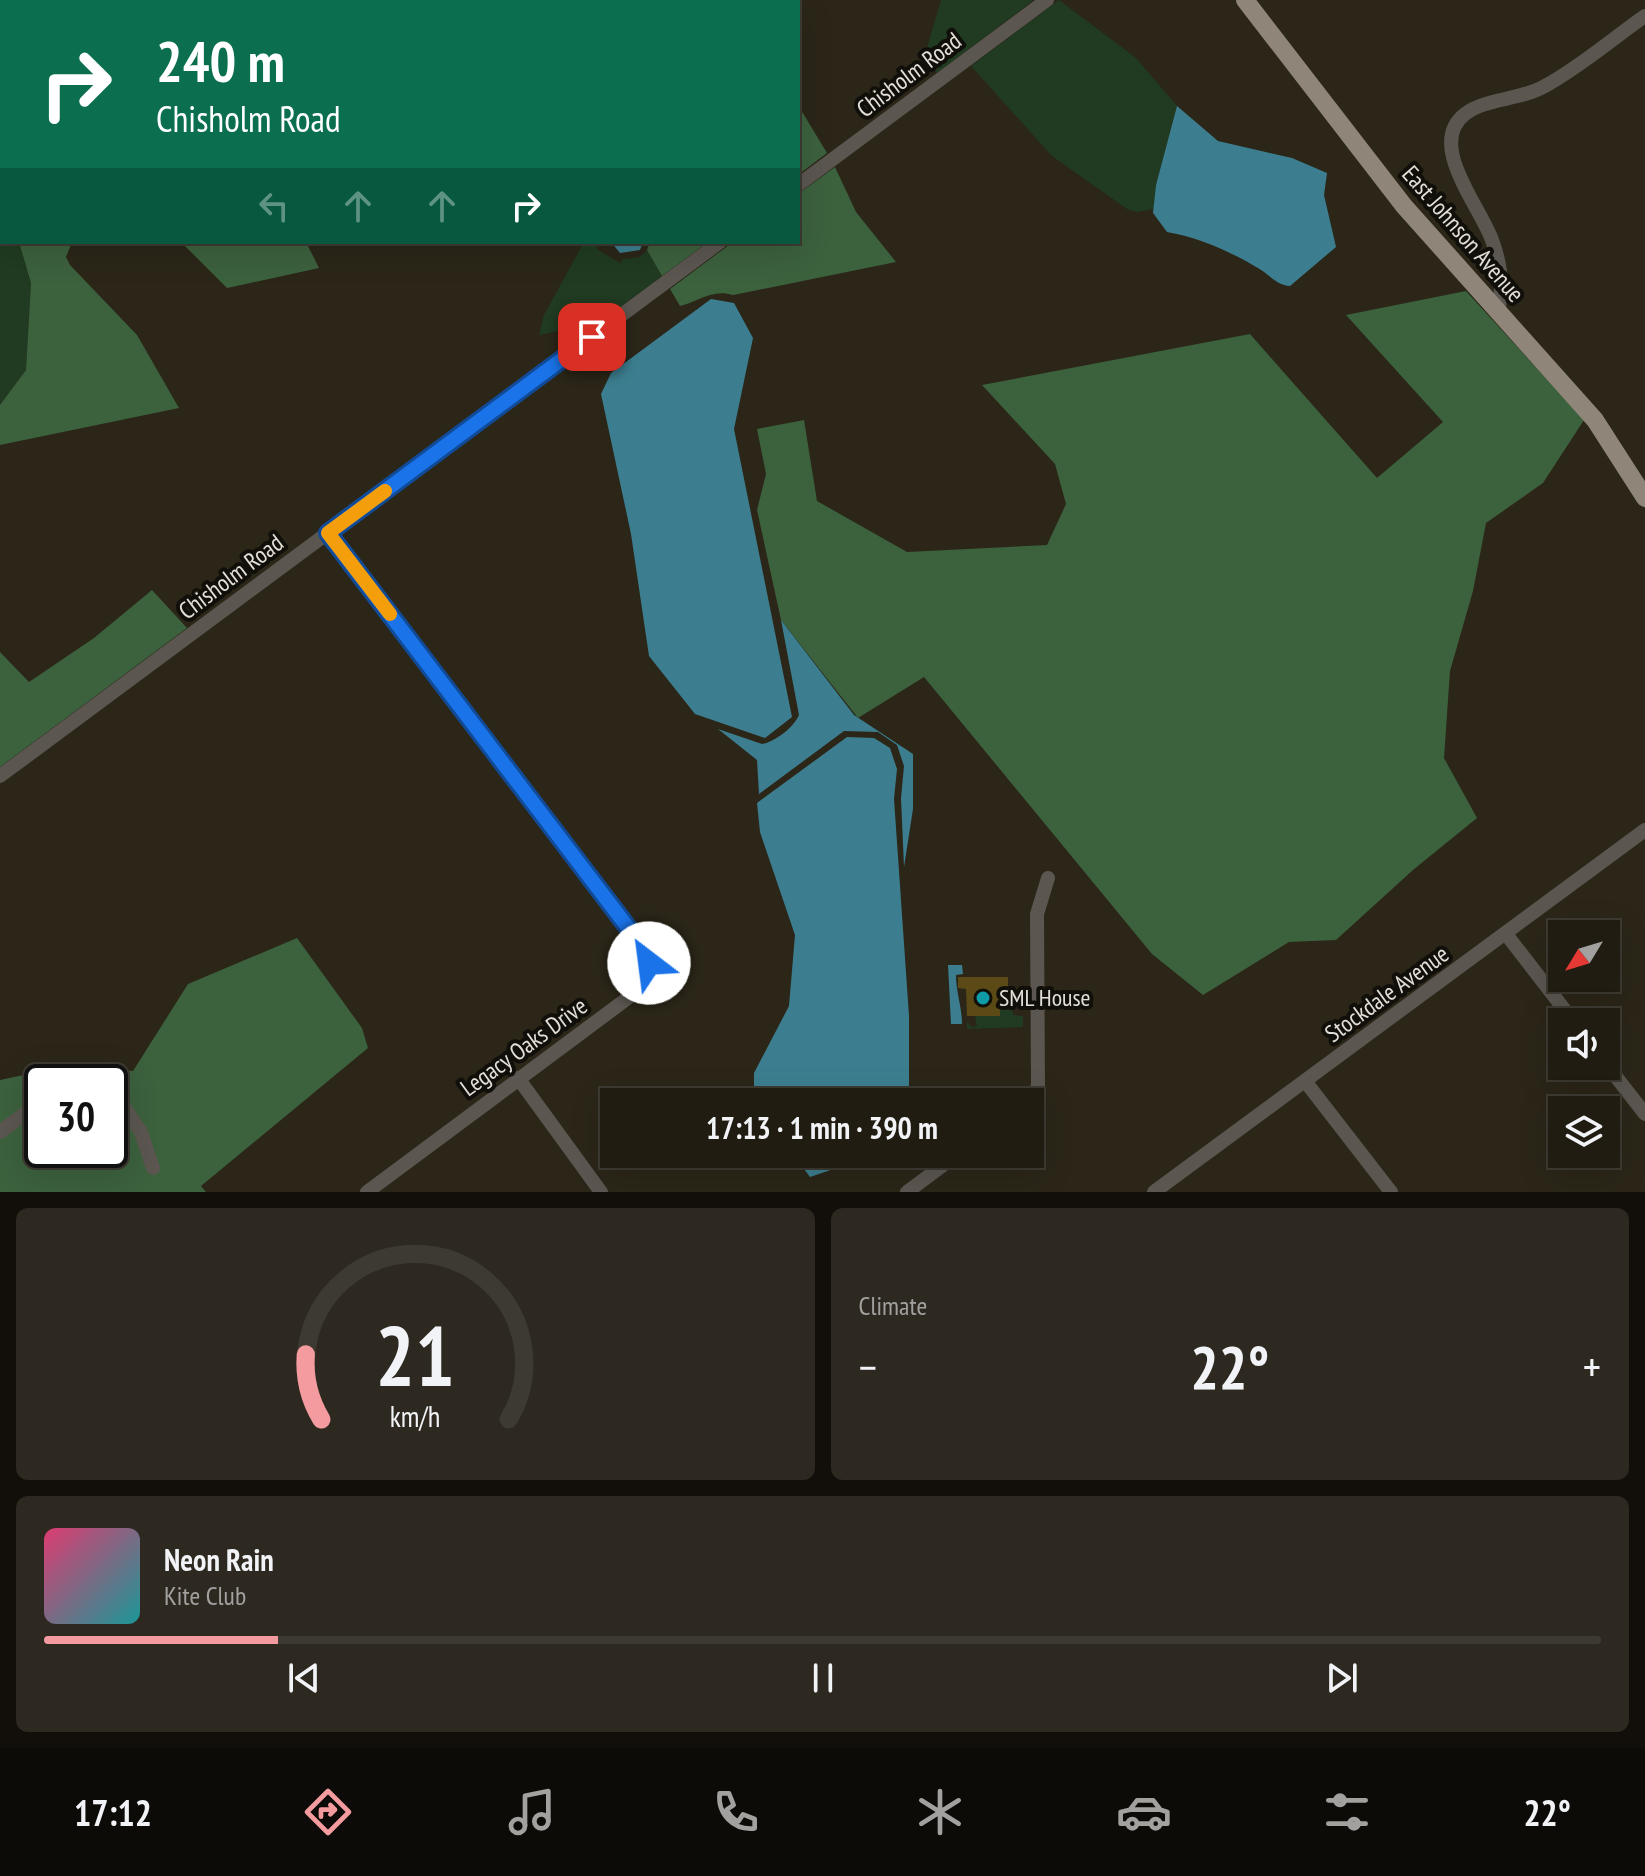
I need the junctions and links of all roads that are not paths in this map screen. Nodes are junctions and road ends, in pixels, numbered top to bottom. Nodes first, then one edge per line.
1 (1047, 0) edge
2 (1245, 0) edge
3 (1645, 16) edge
4 (800, 184) edge
5 (717, 244) edge
6 (1498, 312) junction
7 (1645, 498) edge
8 (328, 533) junction
9 (0, 776) edge
10 (1645, 830) edge
11 (1048, 878) dead end
12 (1506, 934) junction
13 (1563, 1008) edge
14 (518, 1078) junction
15 (1618, 1080) edge
16 (1305, 1081) junction
17 (1037, 1088) edge
18 (128, 1112) edge
19 (24, 1114) edge
20 (1645, 1114) edge
21 (0, 1132) edge
22 (153, 1168) dead end
23 (939, 1168) edge
24 (367, 1192) edge
25 (601, 1192) edge
26 (907, 1192) edge
27 (1154, 1192) edge
28 (1391, 1192) edge

1 - 4 street, Chisholm Road
2 - 6 main road, East Johnson Avenue
3 - 6 street
5 - 8 street, Chisholm Road
6 - 7 main road, East Johnson Avenue
8 - 9 street, Chisholm Road
8 - 14 street, Legacy Oaks Drive
10 - 12 street, Stockdale Avenue
11 - 17 street
12 - 13 street
12 - 16 street, Stockdale Avenue
14 - 24 street, Legacy Oaks Drive
14 - 25 street
15 - 20 street
16 - 27 street, Stockdale Avenue
16 - 28 street
18 - 22 street
19 - 21 street
23 - 26 street

